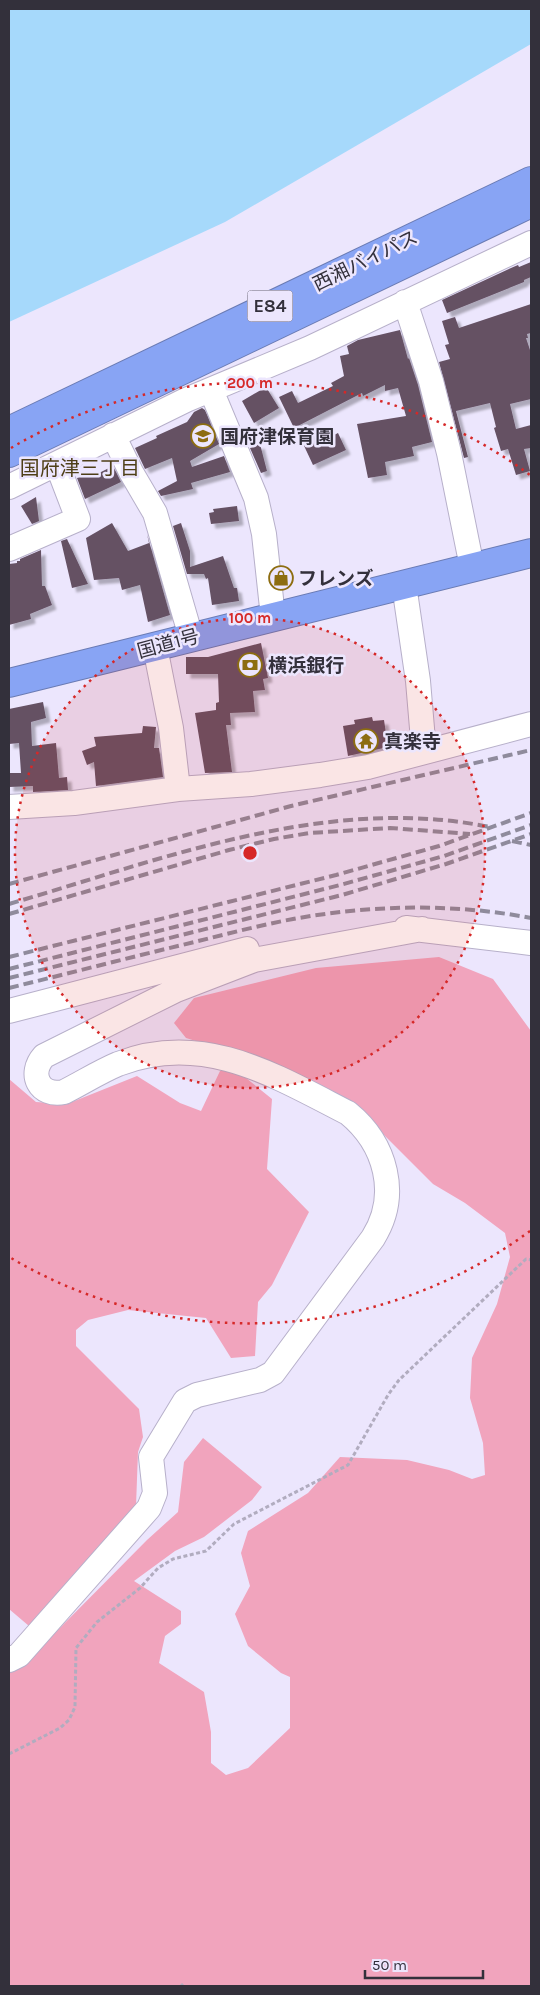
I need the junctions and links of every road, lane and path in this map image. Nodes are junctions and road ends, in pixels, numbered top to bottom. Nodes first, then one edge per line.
1 (527, 188) edge
2 (531, 243) edge
3 (405, 302) junction
4 (211, 390) junction
5 (9, 431) edge
6 (113, 435) junction
7 (9, 454) edge
8 (57, 464) junction
9 (9, 487) edge
10 (9, 549) edge
11 (531, 553) edge
12 (472, 567) junction
13 (404, 584) junction
14 (273, 617) junction
15 (191, 637) junction
16 (155, 647) junction
17 (9, 683) edge
18 (531, 724) edge
19 (424, 752) junction
20 (178, 789) junction
21 (9, 807) edge
22 (422, 930) junction
23 (531, 942) edge
24 (9, 1011) edge
25 (531, 1260) edge
26 (9, 1660) edge
27 (9, 1754) edge

1 - 5 highway, 西湘バイパス / E84
1 - 7 highway, 西湘バイパス / E84
2 - 3 street
3 - 4 street
3 - 12 street
4 - 6 street
4 - 14 street
6 - 8 street
6 - 15 street
8 - 9 street
8 - 10 street
11 - 12 highway, 国道1号
12 - 13 highway, 国道1号
13 - 14 highway, 国道1号
13 - 19 street
14 - 15 highway, 国道1号
15 - 16 highway, 国道1号
16 - 17 highway, 国道1号
16 - 20 street
18 - 19 street
19 - 20 street
20 - 21 street
22 - 23 street
22 - 24 street
22 - 26 street
25 - 27 path

